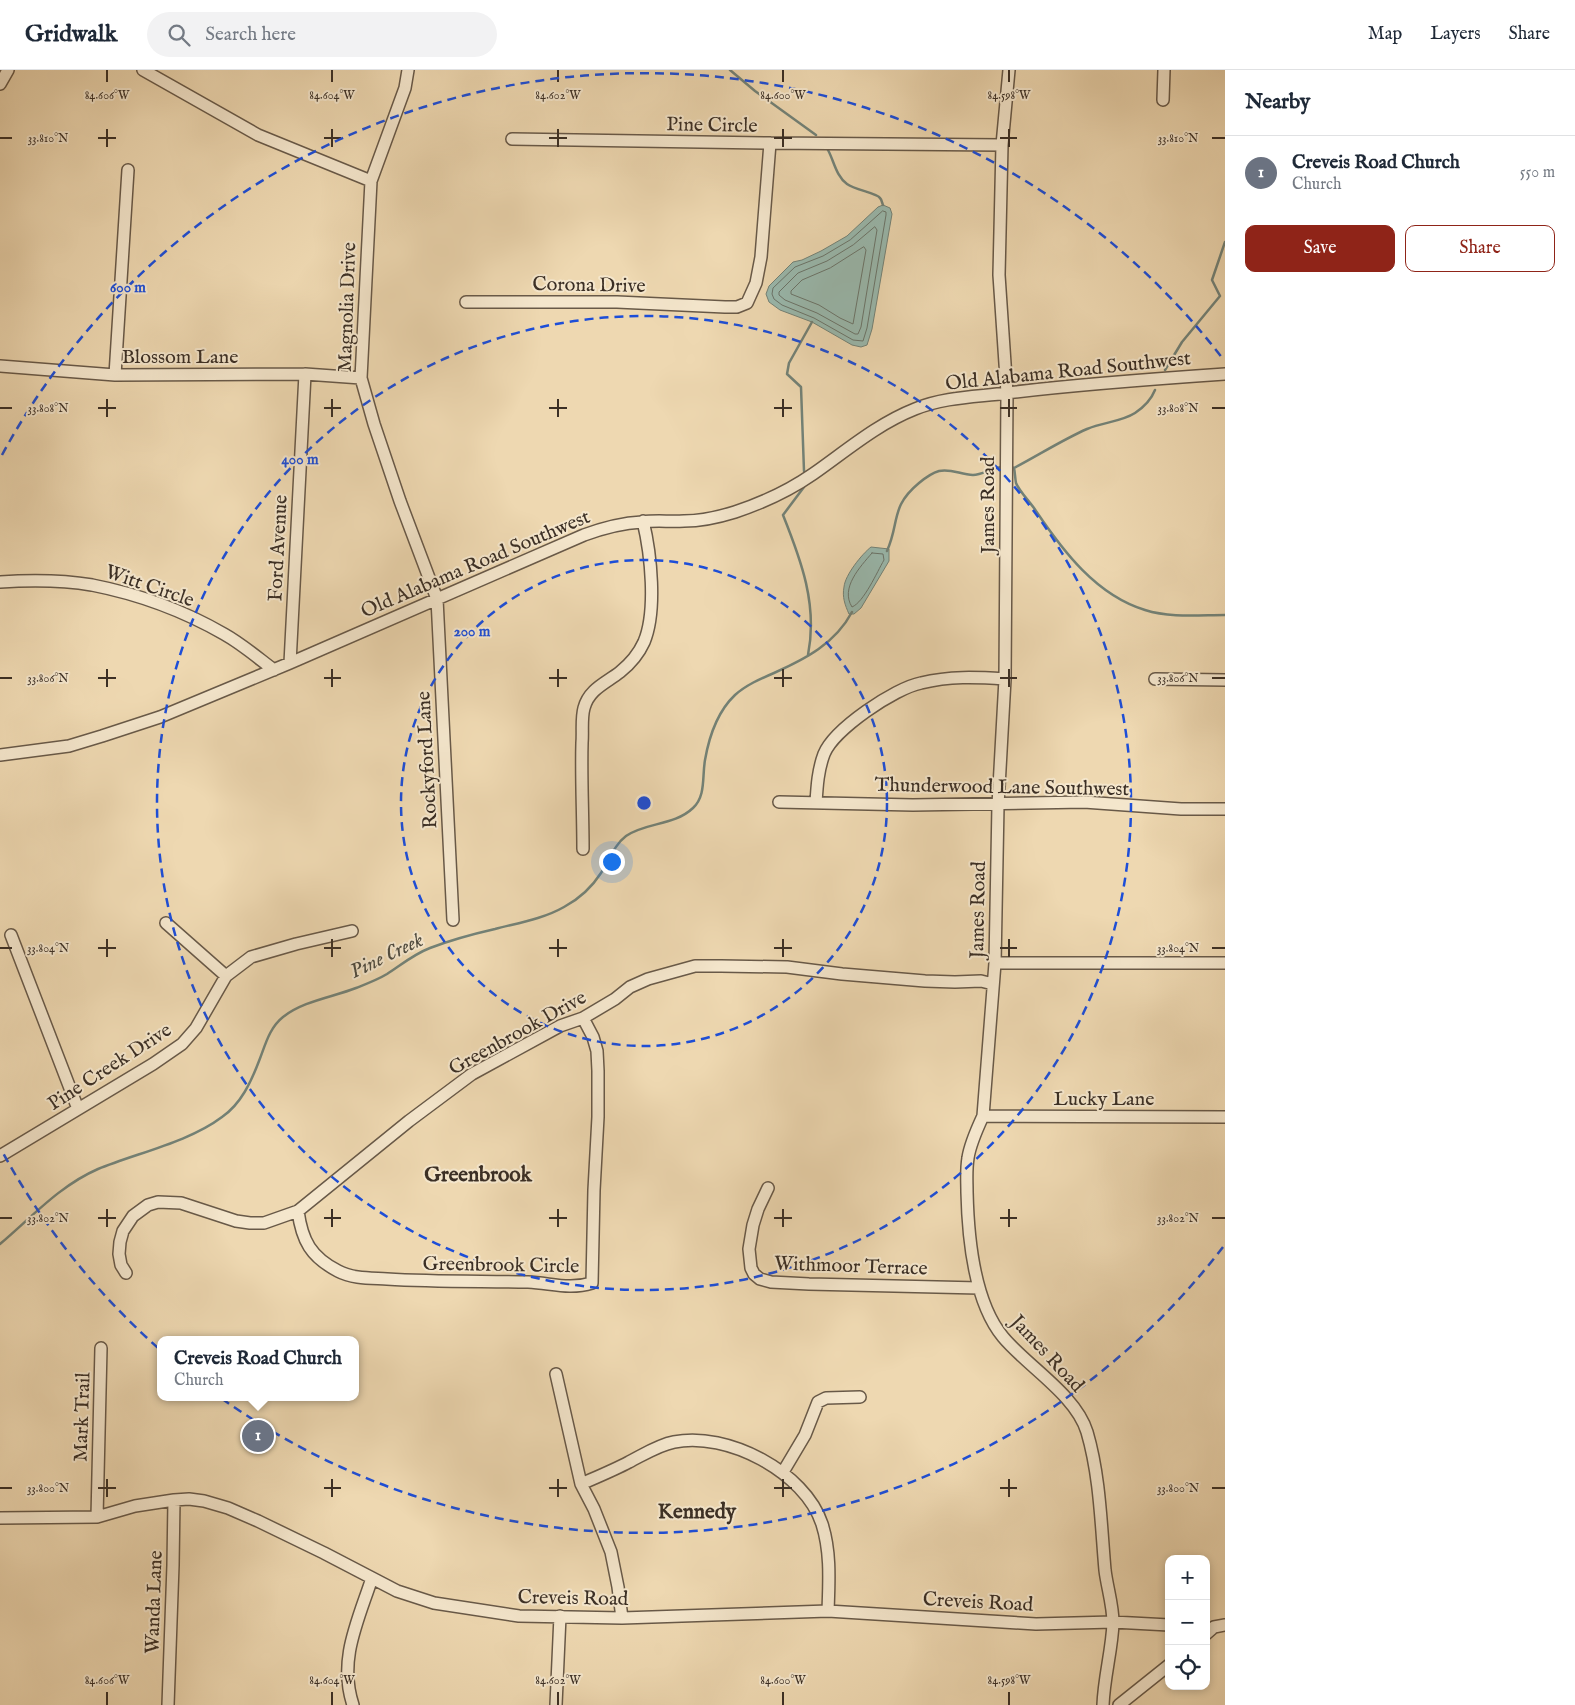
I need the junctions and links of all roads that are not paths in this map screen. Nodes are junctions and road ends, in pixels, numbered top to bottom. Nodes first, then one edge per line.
1 (8, 70) edge
2 (143, 70) edge
3 (408, 70) edge
4 (1009, 70) edge
5 (1164, 70) edge
6 (0, 84) edge
7 (1163, 100) dead end
8 (512, 138) dead end
9 (770, 143) junction
10 (1002, 145) junction
11 (128, 170) dead end
12 (371, 181) junction
13 (466, 302) dead end
14 (0, 366) edge
15 (305, 374) junction
16 (1225, 374) edge
17 (115, 375) junction
18 (361, 378) junction
19 (1007, 393) junction
20 (643, 521) junction
21 (0, 582) edge
22 (437, 599) junction
23 (290, 663) junction
24 (274, 670) junction
25 (1005, 680) junction
26 (1155, 680) dead end
27 (1225, 680) edge
28 (0, 754) edge
29 (780, 802) dead end
30 (816, 803) junction
31 (998, 805) junction
32 (1225, 809) edge
33 (583, 849) dead end
34 (453, 920) dead end
35 (166, 923) dead end
36 (352, 931) dead end
37 (11, 935) dead end
38 (995, 963) junction
39 (1225, 963) edge
40 (226, 976) junction
41 (993, 984) junction
42 (583, 1018) junction
43 (78, 1109) junction
44 (983, 1116) junction
45 (1225, 1117) edge
46 (0, 1156) edge
47 (768, 1188) dead end
48 (298, 1211) junction
49 (126, 1274) dead end
50 (979, 1288) junction
51 (101, 1348) dead end
52 (556, 1374) dead end
53 (860, 1397) dead end
54 (783, 1472) junction
55 (581, 1484) junction
56 (174, 1500) junction
57 (97, 1517) junction
58 (0, 1518) edge
59 (372, 1578) junction
60 (828, 1611) junction
61 (560, 1616) junction
62 (622, 1618) junction
63 (1113, 1622) junction
64 (1165, 1625) edge
65 (1165, 1668) edge
66 (168, 1705) edge
67 (354, 1705) edge
68 (556, 1705) edge
69 (1103, 1705) edge
70 (1119, 1705) edge

1 - 6 street
2 - 12 street
3 - 12 street, Magnolia Drive
4 - 10 street, James Road
5 - 7 street
8 - 9 street, Pine Circle
9 - 10 street, Pine Circle
9 - 13 street, Corona Drive
10 - 19 street, James Road
11 - 17 street
12 - 18 street, Magnolia Drive
14 - 17 street, Blossom Lane
15 - 17 street, Blossom Lane
15 - 18 street, Blossom Lane
15 - 23 street, Ford Avenue
16 - 19 street, Old Alabama Road Southwest
18 - 22 street, Magnolia Drive
19 - 20 street, Old Alabama Road Southwest
19 - 25 street, James Road
20 - 22 street, Old Alabama Road Southwest
20 - 33 street
21 - 24 street, Witt Circle
22 - 23 street, Old Alabama Road Southwest
22 - 34 street, Rockyford Lane
23 - 24 street, Old Alabama Road Southwest
24 - 28 street, Old Alabama Road Southwest
25 - 30 street
25 - 31 street, James Road
26 - 27 street
29 - 30 street, Thunderwood Lane Southwest
30 - 31 street, Thunderwood Lane Southwest
31 - 32 street, Thunderwood Lane Southwest
31 - 38 street, James Road
35 - 40 street
36 - 40 street, Pine Creek Drive
37 - 43 street
38 - 39 street
38 - 41 street, James Road
40 - 43 street, Pine Creek Drive
41 - 42 street, Greenbrook Drive
41 - 44 street, James Road
42 - 48 street, Greenbrook Drive
42 - 48 street, Greenbrook Circle
43 - 46 street, Pine Creek Drive
44 - 45 street, Lucky Lane
44 - 50 street, James Road
47 - 50 street, Withmoor Terrace
48 - 49 street, Greenbrook Drive
50 - 63 street, James Road
51 - 57 street, Mark Trail
52 - 55 street
53 - 54 street
54 - 55 street
54 - 60 street
55 - 62 street
56 - 57 street, Creveis Road
56 - 59 street, Creveis Road
56 - 66 street, Wanda Lane
57 - 58 street, Creveis Road
59 - 61 street, Creveis Road
59 - 67 street
60 - 62 street, Creveis Road
60 - 63 street, Creveis Road
61 - 62 street, Creveis Road
61 - 68 street
63 - 64 street, Creveis Road
63 - 69 street, James Road
65 - 70 street

